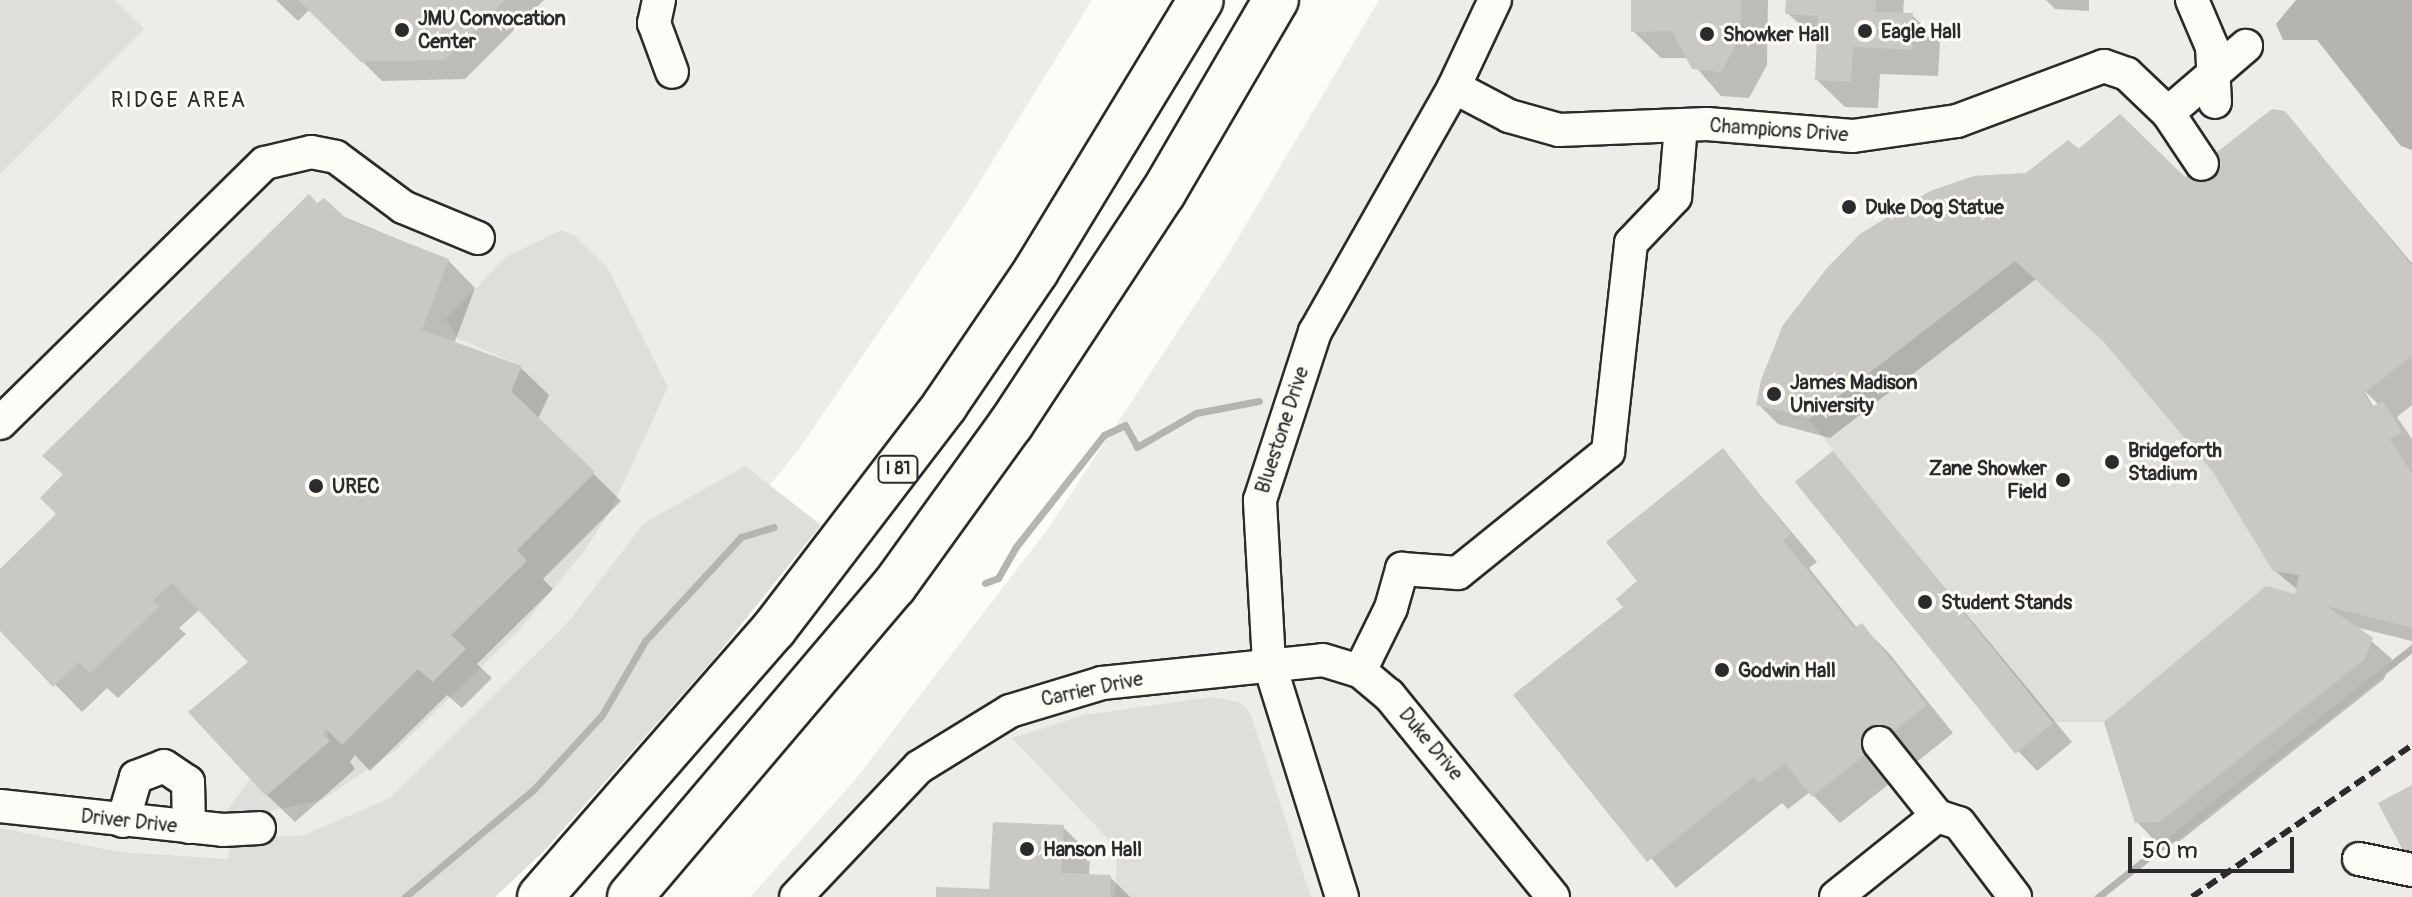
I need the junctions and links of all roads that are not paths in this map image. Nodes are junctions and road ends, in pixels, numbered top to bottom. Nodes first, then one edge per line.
1 (659, 0) edge
2 (1201, 0) edge
3 (1276, 0) edge
4 (1495, 0) edge
5 (2192, 0) edge
6 (2246, 46) dead end
7 (672, 72) dead end
8 (1454, 87) junction
9 (2214, 88) junction
10 (2168, 113) junction
11 (1681, 125) junction
12 (2202, 164) dead end
13 (478, 238) dead end
14 (0, 423) edge
15 (1269, 663) junction
16 (1360, 671) junction
17 (1879, 743) dead end
18 (0, 806) edge
19 (1937, 816) junction
20 (123, 821) junction
21 (189, 827) junction
22 (259, 828) dead end
23 (2359, 859) dead end
24 (2412, 870) edge
25 (540, 897) edge
26 (630, 897) edge
27 (796, 897) edge
28 (1342, 897) edge
29 (1553, 897) edge
30 (1836, 897) edge
31 (2015, 897) edge

1 - 7 street
2 - 25 highway, I 81
3 - 26 highway
4 - 8 street, Bluestone Drive
5 - 9 street
6 - 9 street
8 - 11 street, Champions Drive
8 - 15 street, Bluestone Drive
9 - 10 street
10 - 11 street, Champions Drive
10 - 12 street, Champions Drive
11 - 16 street
13 - 14 street
15 - 16 street, Duke Drive
15 - 27 street, Carrier Drive
15 - 28 street, Bluestone Drive
16 - 29 street, Duke Drive
17 - 19 street
18 - 20 street, Driver Drive
19 - 30 street
19 - 31 street
20 - 21 street, Driver Drive
20 - 21 street
21 - 22 street, Driver Drive
23 - 24 street

